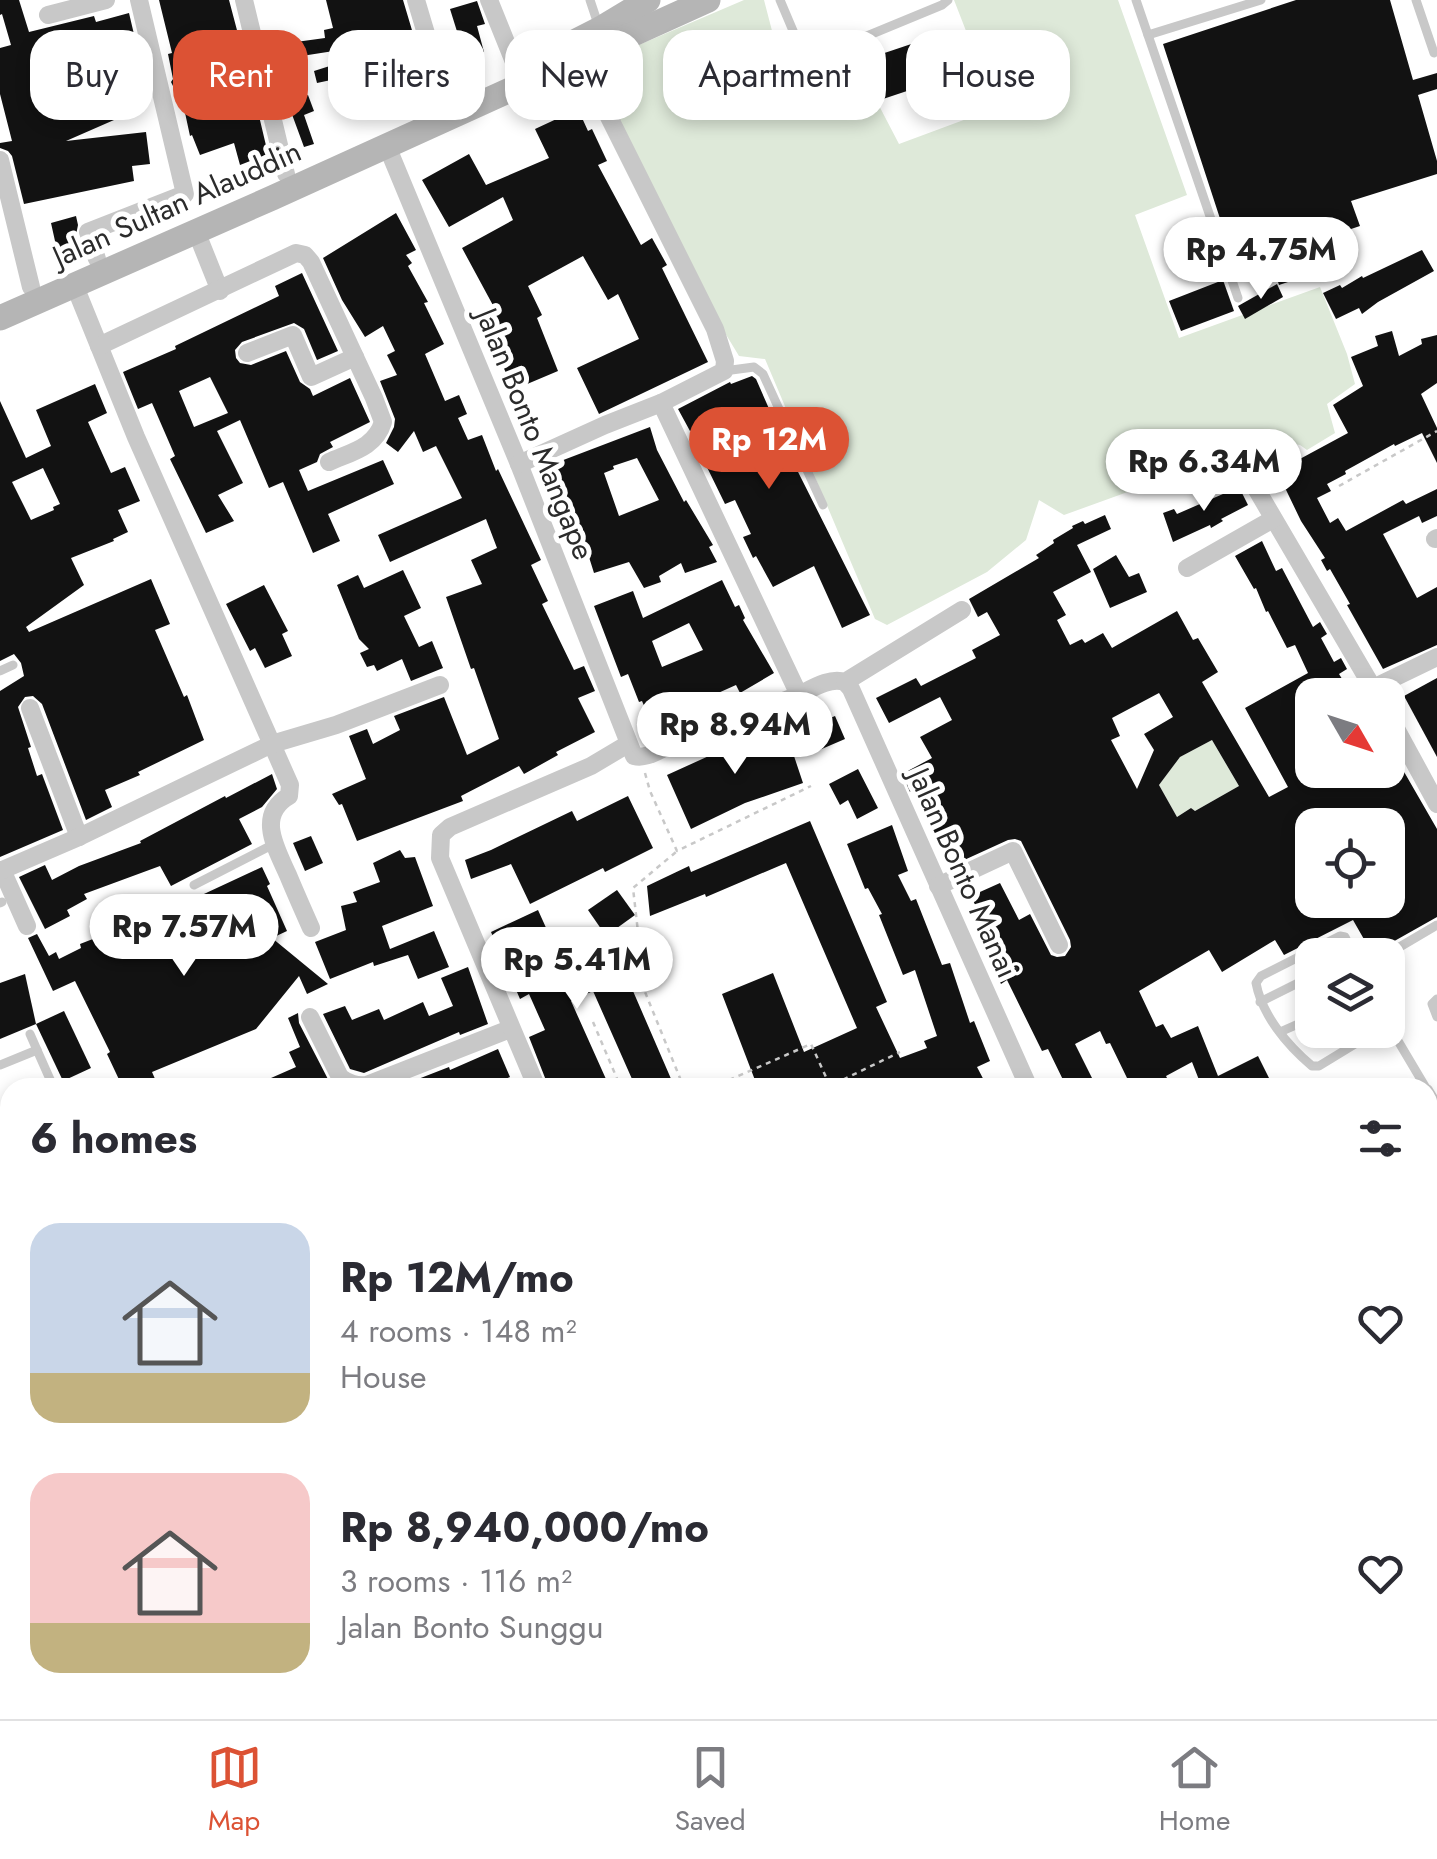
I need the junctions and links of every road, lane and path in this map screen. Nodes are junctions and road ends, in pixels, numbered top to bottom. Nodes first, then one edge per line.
1 (106, 0) edge
2 (139, 0) edge
3 (244, 0) edge
4 (416, 0) edge
5 (489, 0) edge
6 (590, 0) edge
7 (648, 0) edge
8 (708, 0) edge
9 (780, 0) edge
10 (948, 0) edge
11 (1136, 0) edge
12 (1262, 0) edge
13 (1416, 0) edge
14 (48, 16) dead end
15 (598, 25) junction
16 (425, 30) edge
17 (589, 30) edge
18 (643, 30) edge
19 (1148, 35) junction
20 (505, 40) edge
21 (1434, 53) dead end
22 (505, 98) edge
23 (410, 120) edge
24 (610, 120) edge
25 (391, 155) junction
26 (0, 160) edge
27 (286, 174) junction
28 (196, 232) junction
29 (98, 259) junction
30 (74, 284) junction
31 (30, 287) junction
32 (220, 291) junction
33 (1238, 298) dead end
34 (0, 300) edge
35 (0, 318) edge
36 (99, 346) junction
37 (247, 353) dead end
38 (355, 357) junction
39 (724, 371) junction
40 (660, 403) junction
41 (1437, 431) edge
42 (328, 462) dead end
43 (519, 464) junction
44 (1247, 473) dead end
45 (1339, 486) dead end
46 (823, 504) dead end
47 (1273, 519) junction
48 (1187, 568) dead end
49 (962, 610) dead end
50 (1437, 657) edge
51 (13, 665) dead end
52 (0, 671) edge
53 (1367, 678) edge
54 (1400, 678) edge
55 (845, 682) junction
56 (440, 685) dead end
57 (799, 695) junction
58 (30, 708) dead end
59 (272, 744) junction
60 (1405, 744) edge
61 (635, 750) junction
62 (811, 786) dead end
63 (1436, 799) edge
64 (80, 837) junction
65 (274, 844) junction
66 (677, 851) junction
67 (1, 871) edge
68 (194, 885) dead end
69 (938, 886) junction
70 (1437, 925) edge
71 (27, 926) dead end
72 (311, 928) dead end
73 (640, 941) junction
74 (1405, 944) edge
75 (1059, 945) dead end
76 (1295, 959) edge
77 (568, 968) dead end
78 (1295, 984) edge
79 (1437, 1000) edge
80 (1260, 1002) junction
81 (310, 1016) dead end
82 (1437, 1017) edge
83 (593, 1022) dead end
84 (1295, 1025) edge
85 (510, 1029) junction
86 (1280, 1032) junction
87 (30, 1034) dead end
88 (1349, 1048) edge
89 (1403, 1048) edge
90 (37, 1050) junction
91 (900, 1052) dead end
92 (0, 1065) edge
93 (49, 1078) edge
94 (342, 1078) edge
95 (386, 1078) edge
96 (532, 1078) edge
97 (617, 1078) edge
98 (680, 1078) edge
99 (734, 1078) edge
100 (824, 1078) edge
101 (847, 1078) edge
102 (1024, 1078) edge
103 (1421, 1078) edge

1 - 14 street
2 - 29 street
3 - 27 street
4 - 16 street
5 - 20 street
6 - 15 lane
7 - 15 main road, Jalan Sultan Alauddin
8 - 18 main road, Jalan Sultan Alauddin
9 - 10 lane
11 - 19 lane
12 - 19 lane
13 - 21 lane
15 - 17 main road, Jalan Sultan Alauddin
19 - 33 lane
22 - 25 main road, Jalan Sultan Alauddin
23 - 27 main road, Jalan Sultan Alauddin
24 - 39 street
25 - 28 main road, Jalan Sultan Alauddin
25 - 43 street, Jalan Bonto Mangape
26 - 31 street
27 - 29 main road, Jalan Sultan Alauddin
28 - 30 main road, Jalan Sultan Alauddin
28 - 32 street
29 - 31 main road, Jalan Sultan Alauddin
30 - 35 main road, Jalan Sultan Alauddin
30 - 36 street
31 - 34 main road, Jalan Sultan Alauddin
32 - 36 street
32 - 38 street
36 - 59 street
37 - 38 street
38 - 42 street
39 - 40 street
39 - 46 lane
40 - 43 street
40 - 57 street
41 - 45 path
43 - 61 street, Jalan Bonto Mangape
44 - 47 street
47 - 48 street
47 - 53 street
49 - 55 street
50 - 54 street
51 - 52 lane
55 - 57 street
55 - 69 street, Jalan Bonto Manai
56 - 59 street
57 - 61 street
58 - 64 street
59 - 64 street
59 - 65 street
60 - 63 street
61 - 66 path
61 - 85 street
62 - 66 path
64 - 67 street
65 - 68 lane
65 - 72 street
66 - 73 path
67 - 71 street
69 - 75 street
69 - 102 street, Jalan Bonto Manai
70 - 74 lane
73 - 77 path
73 - 98 path
76 - 80 lane
78 - 80 lane
79 - 82 lane
80 - 86 lane
81 - 94 street
83 - 97 path
84 - 86 lane
85 - 95 street
85 - 96 street
86 - 88 lane
87 - 90 lane
89 - 103 lane
90 - 92 lane
90 - 93 lane
91 - 101 path
99 - 100 path

